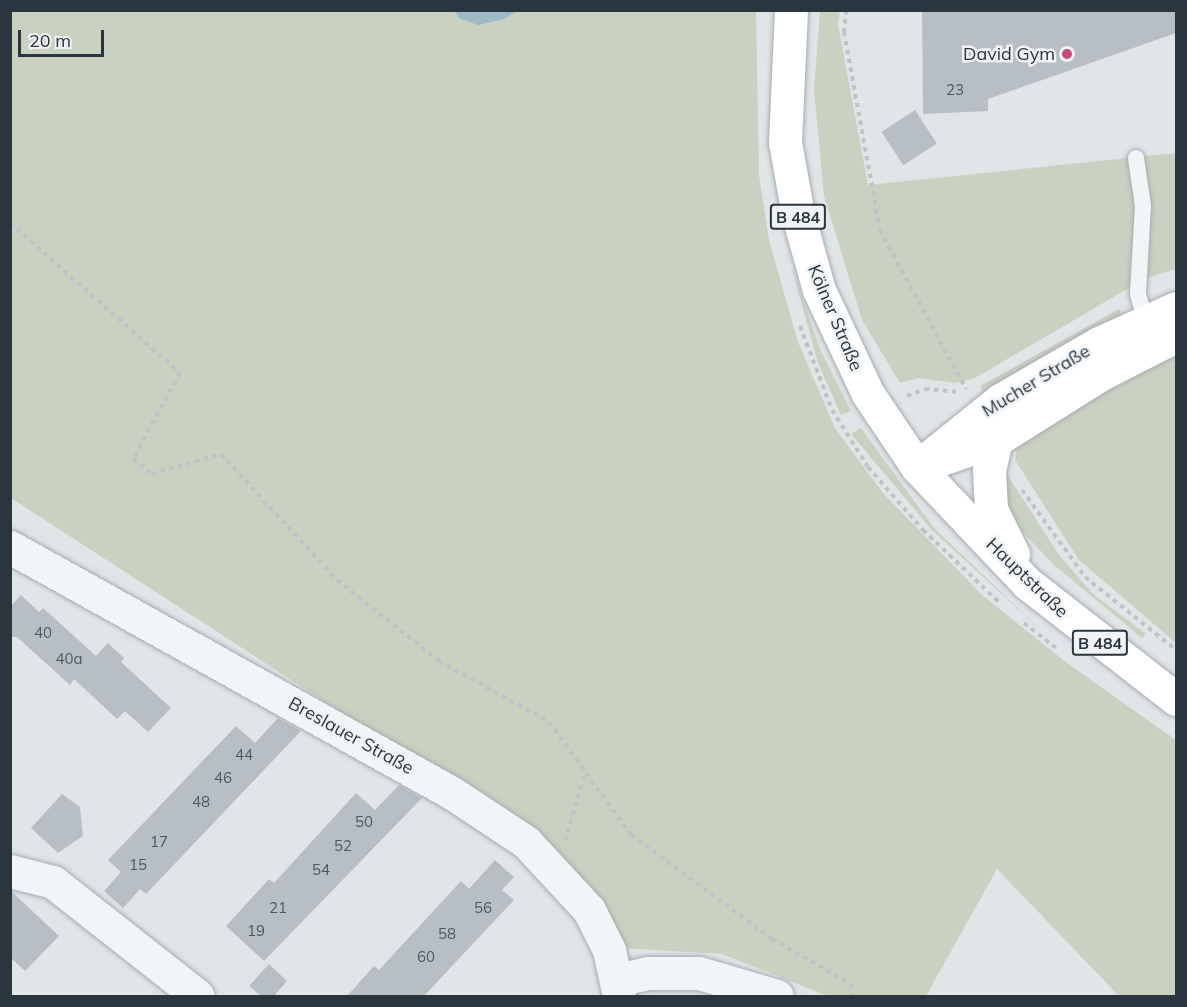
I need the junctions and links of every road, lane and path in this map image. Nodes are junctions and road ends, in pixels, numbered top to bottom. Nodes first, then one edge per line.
1 (791, 10) edge
2 (846, 10) edge
3 (1136, 158) dead end
4 (10, 223) edge
5 (1176, 308) edge
6 (1145, 320) junction
7 (1176, 336) edge
8 (967, 391) dead end
9 (996, 440) junction
10 (917, 467) junction
11 (1017, 482) dead end
12 (10, 547) edge
13 (1027, 583) junction
14 (1176, 650) edge
15 (1176, 699) edge
16 (585, 772) junction
17 (556, 870) junction
18 (10, 871) edge
19 (618, 988) edge
20 (198, 996) edge
21 (777, 996) edge
22 (853, 996) edge

1 - 10 main road, Kölner Straße / B 484
2 - 8 path
3 - 6 lane
4 - 16 path
5 - 6 main road, Mucher Straße
6 - 10 main road, Mucher Straße
7 - 9 main road, Mucher Straße
9 - 10 main road, Mucher Straße
9 - 13 main road, Mucher Straße / B 484
10 - 13 main road, Hauptstraße / B 484
11 - 14 path
12 - 17 street, Breslauer Straße
13 - 15 main road, Hauptstraße / B 484
16 - 17 path
16 - 22 path
17 - 19 street, Breslauer Straße
18 - 20 street
19 - 21 street

